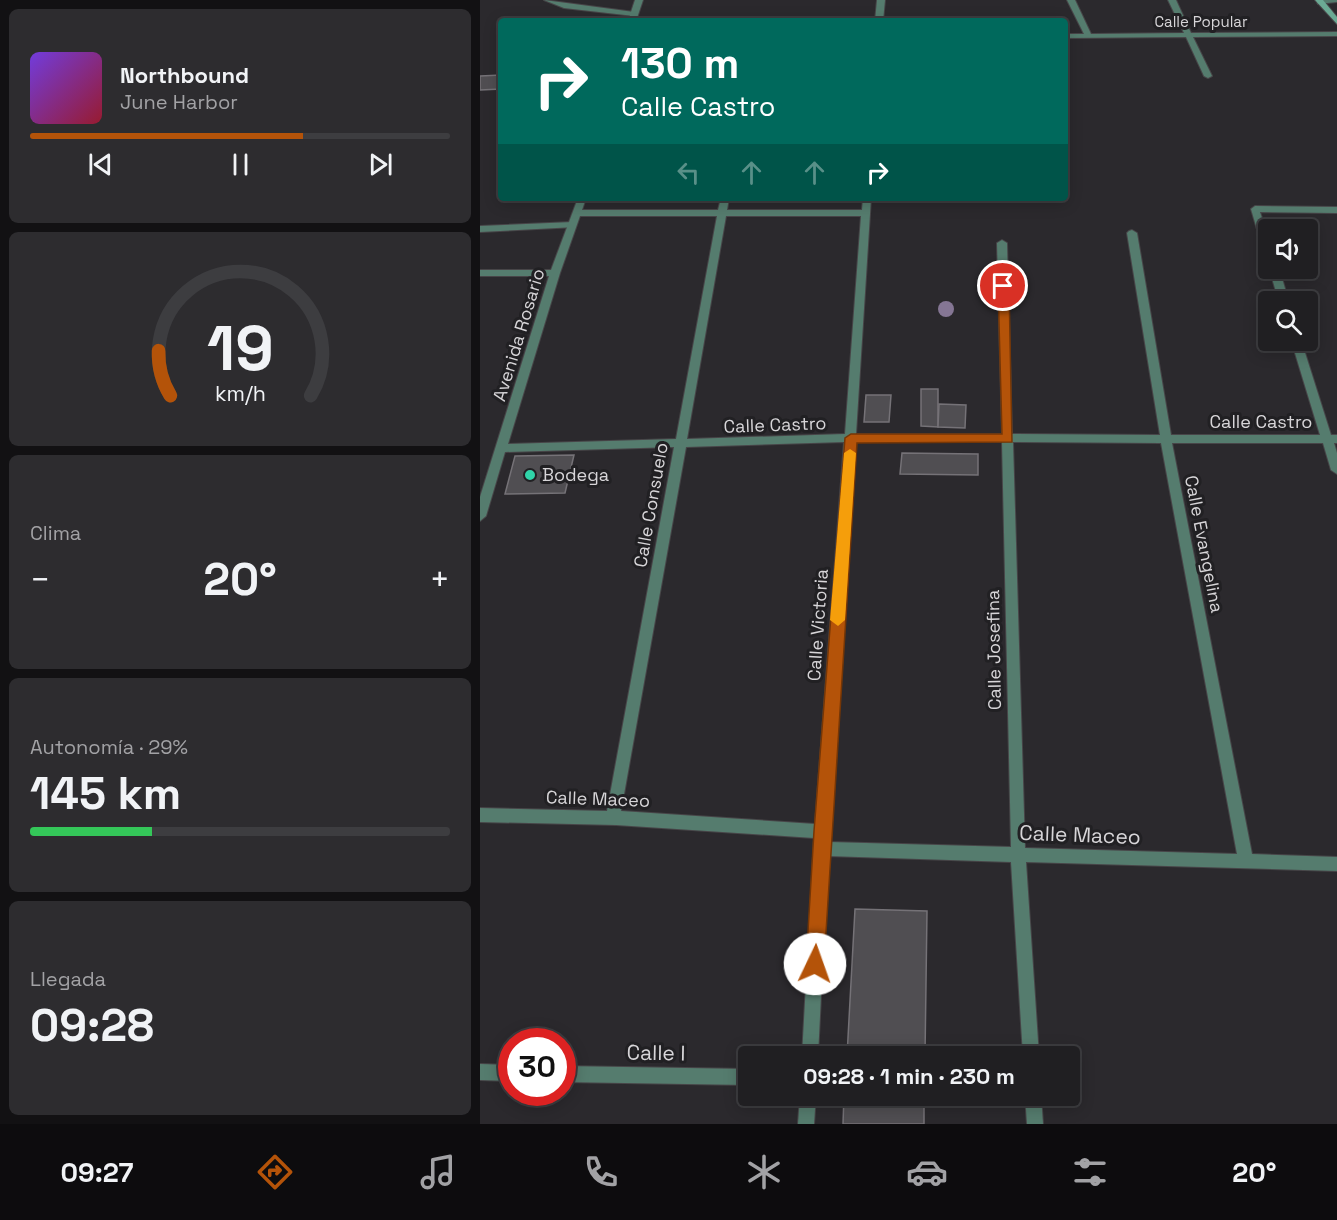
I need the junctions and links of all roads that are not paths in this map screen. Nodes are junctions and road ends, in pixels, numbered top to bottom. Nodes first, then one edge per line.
1 (548, 0) edge
2 (639, 0) edge
3 (881, 0) edge
4 (1071, 0) edge
5 (1172, 0) edge
6 (1337, 0) edge
7 (1320, 1) edge
8 (633, 17) edge
9 (879, 18) edge
10 (1337, 22) edge
11 (1337, 34) edge
12 (1088, 35) junction
13 (1190, 35) junction
14 (1068, 36) edge
15 (1208, 76) dead end
16 (581, 201) edge
17 (724, 201) edge
18 (867, 201) edge
19 (1337, 210) edge
20 (577, 213) junction
21 (866, 213) junction
22 (722, 214) junction
23 (1258, 219) edge
24 (573, 225) junction
25 (480, 229) edge
26 (1132, 233) dead end
27 (1002, 243) dead end
28 (480, 273) edge
29 (555, 273) junction
30 (1300, 351) edge
31 (851, 438) junction
32 (1008, 439) junction
33 (1332, 439) edge
34 (1166, 440) junction
35 (680, 445) junction
36 (502, 448) junction
37 (1337, 470) edge
38 (484, 491) edge
39 (480, 516) edge
40 (480, 815) edge
41 (616, 818) junction
42 (822, 831) junction
43 (821, 849) junction
44 (1018, 854) junction
45 (1246, 861) junction
46 (1337, 864) edge
47 (811, 1046) edge
48 (1030, 1046) edge
49 (480, 1072) edge
50 (498, 1073) edge
51 (576, 1074) edge
52 (738, 1077) edge
53 (808, 1106) edge
54 (1034, 1106) edge
55 (807, 1124) edge
56 (1035, 1124) edge

1 - 8 street
2 - 8 street
3 - 9 street
4 - 12 street
5 - 13 street
6 - 7 street
7 - 10 main road
11 - 13 street, Calle Popular
12 - 13 street, Calle Popular
12 - 14 street, Calle Popular
13 - 15 street
16 - 20 street, Avenida Rosario
17 - 22 street, Calle Consuelo
18 - 21 street, Calle Victoria
19 - 23 street
20 - 22 street
20 - 24 street, Avenida Rosario
21 - 22 street
21 - 31 street, Calle Victoria
22 - 35 street, Calle Consuelo
24 - 25 street
24 - 29 street, Avenida Rosario
26 - 34 street, Calle Evangelina
27 - 32 street, Calle Josefina
28 - 29 street
29 - 36 street, Avenida Rosario
30 - 33 street
31 - 32 street, Calle Castro
31 - 35 street, Calle Castro
31 - 42 street, Calle Victoria
32 - 34 street, Calle Castro
32 - 44 street, Calle Josefina
33 - 34 street, Calle Castro
33 - 37 street
34 - 45 street, Calle Evangelina
35 - 36 street, Calle Castro
35 - 41 street, Calle Consuelo
36 - 38 street, Avenida Rosario
38 - 39 street, Avenida Rosario
40 - 41 street, Calle Maceo
41 - 42 street, Calle Maceo
42 - 43 street, Calle Victoria
43 - 44 street, Calle Maceo
43 - 47 street, Calle Victoria
44 - 45 street, Calle Maceo
44 - 48 street, Calle Josefina
45 - 46 street, Calle Maceo
49 - 50 street
51 - 52 street, Calle I
53 - 55 street
54 - 56 street

